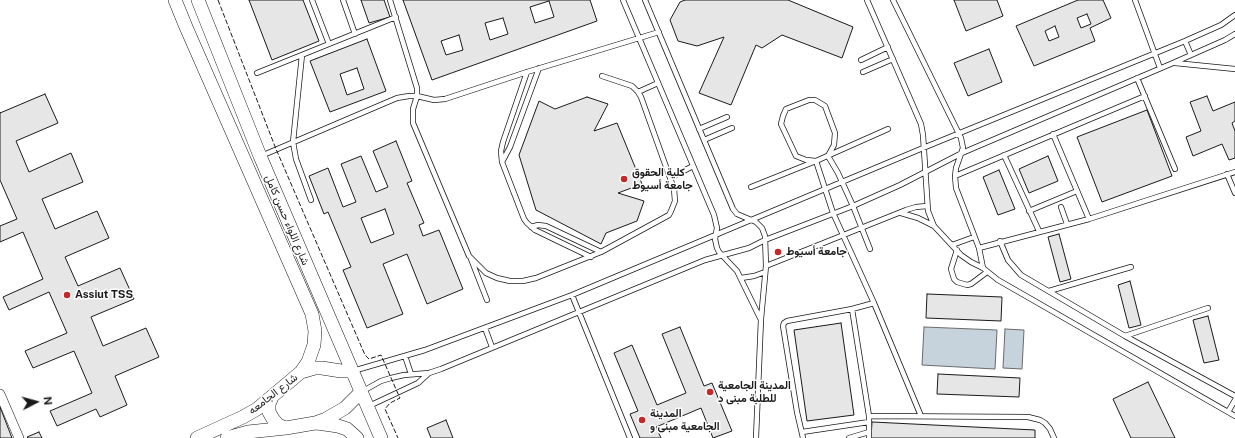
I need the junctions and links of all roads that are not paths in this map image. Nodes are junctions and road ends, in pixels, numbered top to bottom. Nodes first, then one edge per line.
1 (176, 0) edge
2 (198, 0) edge
3 (312, 0) edge
4 (343, 0) edge
5 (390, 0) edge
6 (623, 0) edge
7 (645, 0) edge
8 (867, 0) edge
9 (892, 0) edge
10 (1135, 0) edge
11 (1235, 15) edge
12 (396, 18) junction
13 (206, 20) junction
14 (186, 27) junction
15 (658, 32) junction
16 (355, 34) junction
17 (1235, 34) edge
18 (638, 38) junction
19 (1185, 41) junction
20 (329, 44) junction
21 (888, 47) junction
22 (1154, 53) junction
23 (302, 54) junction
24 (1191, 55) junction
25 (893, 59) junction
26 (860, 60) dead end
27 (1173, 63) junction
28 (539, 68) junction
29 (1160, 68) junction
30 (1235, 69) edge
31 (527, 72) junction
32 (863, 72) dead end
33 (257, 73) dead end
34 (602, 76) dead end
35 (1137, 78) junction
36 (658, 83) junction
37 (638, 92) junction
38 (417, 96) junction
39 (1144, 96) junction
40 (727, 117) dead end
41 (732, 128) dead end
42 (699, 129) junction
43 (888, 129) dead end
44 (959, 133) junction
45 (1053, 134) junction
46 (704, 140) junction
47 (293, 142) junction
48 (923, 148) junction
49 (962, 153) junction
50 (1004, 155) junction
51 (260, 156) junction
52 (828, 156) junction
53 (816, 161) junction
54 (502, 162) junction
55 (693, 166) junction
56 (1175, 169) dead end
57 (925, 172) junction
58 (1235, 172) edge
59 (1227, 174) junction
60 (955, 176) junction
61 (670, 178) junction
62 (842, 182) junction
63 (751, 187) dead end
64 (825, 190) junction
65 (1077, 191) junction
66 (1235, 193) edge
67 (311, 200) dead end
68 (853, 206) junction
69 (927, 206) junction
70 (1061, 207) dead end
71 (1029, 211) junction
72 (901, 212) junction
73 (833, 213) junction
74 (1089, 219) junction
75 (753, 220) junction
76 (1067, 224) junction
77 (934, 226) junction
78 (531, 227) junction
79 (862, 228) junction
80 (1038, 231) junction
81 (716, 235) junction
82 (843, 235) junction
83 (974, 237) junction
84 (765, 240) junction
85 (1000, 241) junction
86 (952, 246) junction
87 (979, 248) junction
88 (870, 249) dead end
89 (957, 250) junction
90 (601, 252) junction
91 (722, 255) junction
92 (470, 256) junction
93 (591, 257) junction
94 (766, 266) junction
95 (1131, 267) dead end
96 (983, 268) junction
97 (765, 272) junction
98 (987, 272) junction
99 (741, 278) junction
100 (1049, 291) junction
101 (572, 295) junction
102 (487, 300) dead end
103 (874, 303) junction
104 (1208, 308) dead end
105 (852, 309) junction
106 (578, 312) junction
107 (760, 319) junction
108 (485, 328) junction
109 (1125, 336) junction
110 (492, 347) junction
111 (405, 356) junction
112 (352, 371) junction
113 (301, 372) junction
114 (429, 373) junction
115 (411, 374) junction
116 (361, 392) junction
117 (0, 394) edge
118 (1235, 396) edge
119 (272, 397) junction
120 (1235, 400) edge
121 (368, 407) junction
122 (1228, 412) junction
123 (869, 416) junction
124 (921, 416) junction
125 (1235, 416) edge
126 (243, 417) junction
127 (869, 422) junction
128 (315, 423) junction
129 (286, 428) junction
130 (248, 432) junction
131 (802, 432) junction
132 (869, 432) junction
133 (19, 438) edge
134 (197, 438) edge
135 (227, 438) edge
136 (357, 438) edge
137 (381, 438) edge
138 (630, 438) edge
139 (756, 438) edge
140 (803, 438) edge
141 (849, 438) edge
142 (869, 438) edge
143 (1054, 438) edge

1 - 14 main road, شارع اللواء حسن كامل
2 - 13 main road, شارع اللواء حسن كامل
3 - 20 lane
4 - 16 lane
5 - 12 lane
6 - 18 lane
7 - 15 lane
8 - 21 lane
9 - 44 lane
10 - 22 lane
11 - 19 lane
12 - 16 lane
12 - 38 lane
13 - 14 main road
13 - 51 main road, شارع اللواء حسن كامل
14 - 113 main road, شارع اللواء حسن كامل
15 - 18 lane
15 - 42 lane
16 - 20 lane
17 - 24 lane
18 - 28 lane
18 - 36 lane
19 - 22 lane
19 - 24 lane
20 - 23 lane
21 - 25 lane
21 - 26 lane
22 - 29 lane
22 - 44 lane
23 - 33 lane
23 - 47 lane
24 - 27 lane
25 - 32 lane
25 - 48 lane
27 - 29 lane
27 - 30 lane
28 - 31 lane
28 - 54 lane
29 - 35 lane
31 - 38 lane
31 - 54 lane
34 - 37 lane
35 - 39 lane
35 - 49 lane
36 - 37 lane
36 - 55 lane
37 - 61 lane
38 - 47 lane
38 - 92 lane
39 - 45 lane
39 - 56 lane
40 - 42 lane
41 - 46 lane
42 - 46 lane
43 - 52 lane
44 - 48 lane
44 - 49 lane
45 - 50 lane
45 - 65 lane
46 - 75 lane
47 - 51 lane
47 - 67 lane
48 - 57 lane
48 - 62 lane
49 - 57 lane
49 - 60 lane
50 - 60 lane
50 - 71 lane
51 - 112 main road, شارع اللواء حسن كامل
52 - 53 lane
52 - 53 lane
52 - 62 lane
53 - 63 lane
53 - 64 lane
54 - 78 lane
55 - 61 lane
55 - 81 lane
57 - 68 lane
57 - 69 lane
58 - 59 lane
59 - 66 lane
59 - 74 lane
60 - 83 lane
61 - 90 lane
62 - 64 lane
62 - 68 lane
64 - 73 lane
64 - 75 lane
65 - 71 lane
65 - 74 lane
68 - 73 lane
68 - 79 lane
69 - 72 lane
69 - 77 lane
70 - 76 lane
71 - 80 lane
72 - 77 lane
72 - 79 lane
73 - 82 lane
73 - 84 lane
74 - 76 lane
75 - 81 lane
75 - 84 lane
76 - 80 lane
77 - 86 lane
78 - 90 lane
78 - 93 lane
79 - 82 lane
79 - 88 lane
80 - 85 lane
81 - 91 lane
81 - 101 lane
82 - 94 lane
82 - 103 lane
83 - 86 lane
83 - 87 lane
84 - 91 lane
84 - 94 lane
85 - 87 lane
85 - 100 lane
86 - 89 lane
87 - 96 lane
89 - 96 lane
89 - 98 lane
90 - 93 lane
91 - 99 lane
91 - 106 lane
92 - 93 lane
92 - 102 lane
94 - 97 lane
95 - 100 lane
96 - 98 lane
97 - 99 lane
97 - 107 lane
98 - 122 lane
99 - 107 lane
100 - 109 lane
101 - 106 lane
101 - 108 lane
103 - 105 lane
103 - 124 lane
104 - 109 lane
105 - 123 lane
105 - 131 lane
106 - 110 lane
106 - 138 lane
107 - 139 lane
108 - 110 lane
108 - 111 lane
109 - 118 lane
110 - 114 lane
111 - 112 lane
111 - 115 lane
112 - 113 main road, شارع الجامعه
112 - 116 main road, شارع اللواء حسن كامل
113 - 119 main road, شارع الجامعه
114 - 115 lane
114 - 121 lane
115 - 116 lane
116 - 121 main road, شارع اللواء حسن كامل
116 - 128 main road, شارع الجامعه
117 - 133 street
119 - 126 main road, شارع الجامعه
119 - 129 main road
120 - 122 lane
121 - 137 main road, شارع اللواء حسن كامل
122 - 125 lane
123 - 124 lane
123 - 127 lane
124 - 143 lane
126 - 130 main road
126 - 134 main road, شارع الجامعه
127 - 131 lane
127 - 132 lane
128 - 129 main road, شارع الجامعه
128 - 136 main road
129 - 130 main road, شارع الجامعه
130 - 135 main road, شارع الجامعه
131 - 140 lane
132 - 141 lane
132 - 142 lane

